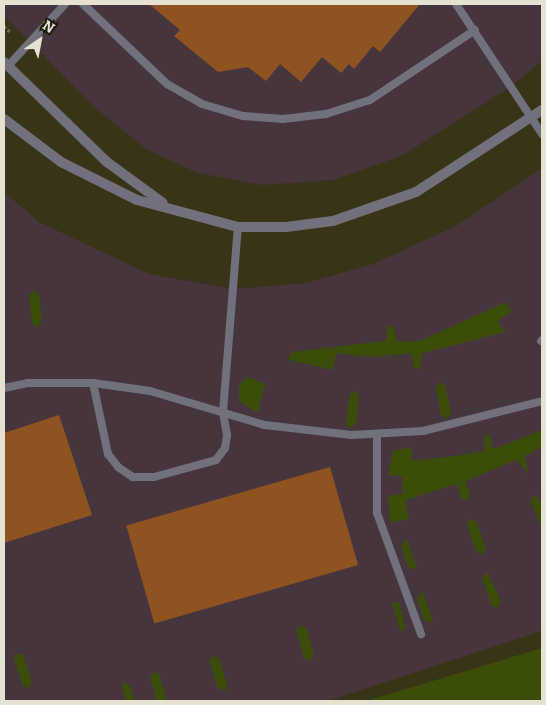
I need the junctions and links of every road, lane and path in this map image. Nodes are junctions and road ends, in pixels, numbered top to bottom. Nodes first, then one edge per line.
1 (65, 4) edge
2 (82, 4) edge
3 (456, 4) edge
4 (4, 26) edge
5 (475, 30) junction
6 (10, 32) dead end
7 (6, 64) edge
8 (542, 110) edge
9 (4, 119) edge
10 (531, 119) junction
11 (542, 134) edge
12 (183, 215) junction
13 (238, 227) junction
14 (93, 383) junction
15 (4, 388) edge
16 (542, 401) edge
17 (223, 412) junction
18 (376, 434) junction
19 (421, 634) dead end

1 - 7 lane
2 - 5 lane
3 - 5 lane
4 - 6 path
5 - 10 lane
7 - 12 street
8 - 10 street
9 - 12 street
10 - 11 lane
10 - 13 street
12 - 13 street
13 - 17 lane
14 - 15 lane
14 - 17 lane
14 - 17 lane
16 - 18 lane
17 - 18 lane
18 - 19 lane

